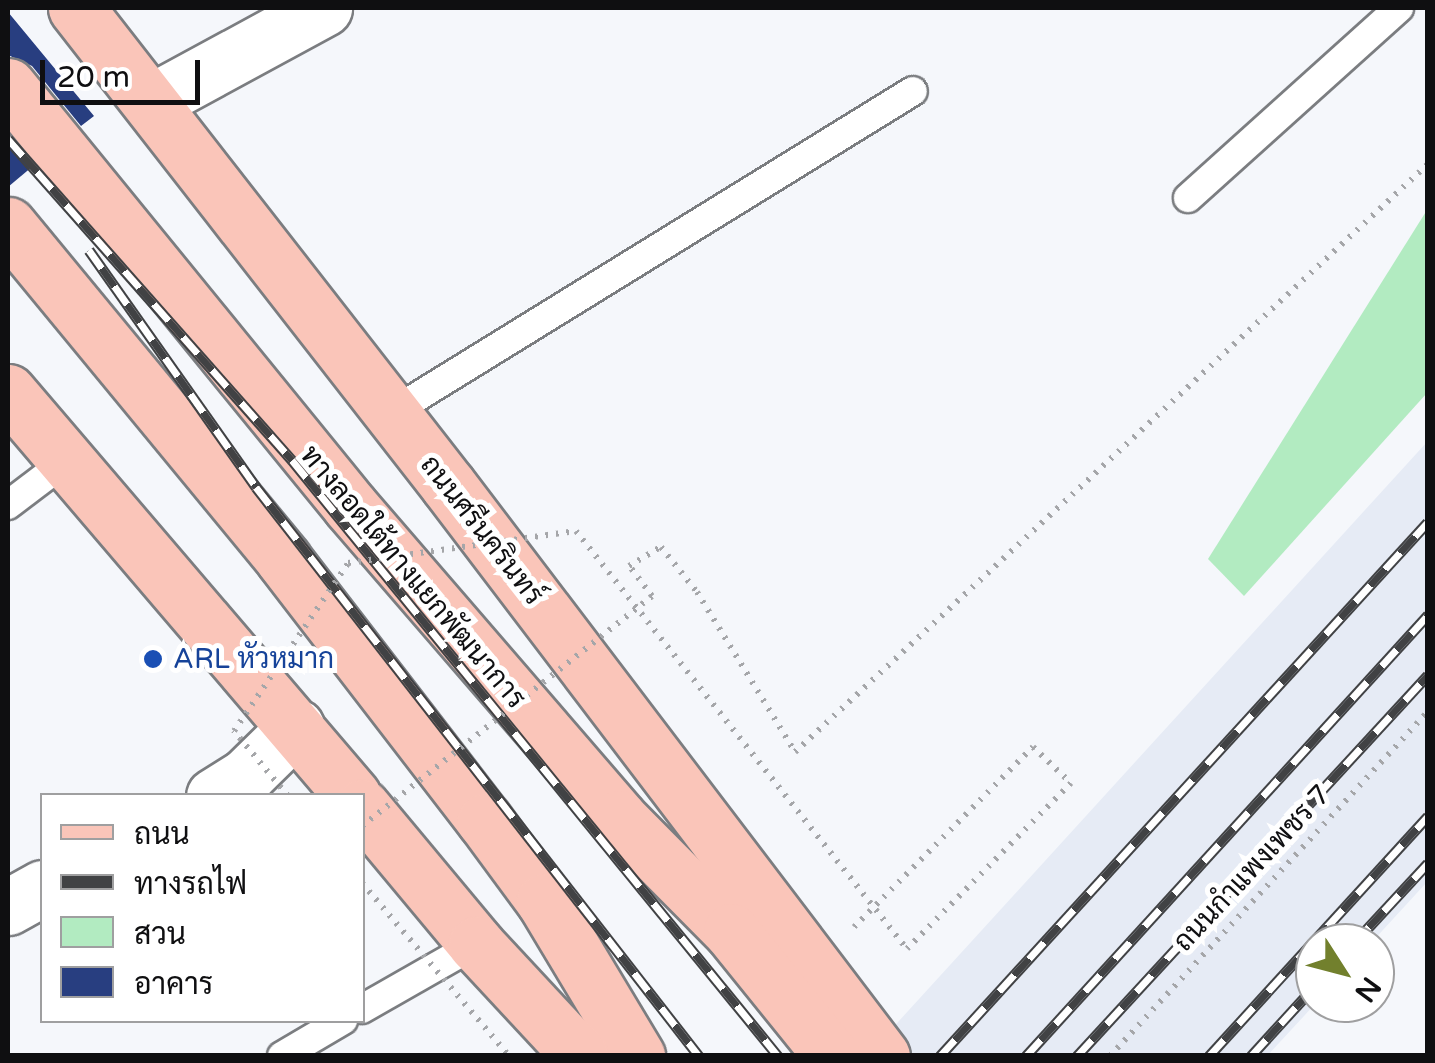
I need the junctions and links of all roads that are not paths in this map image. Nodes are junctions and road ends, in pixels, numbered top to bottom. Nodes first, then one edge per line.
1 (76, 8) edge
2 (324, 8) edge
3 (1399, 8) edge
4 (8, 86) edge
5 (913, 91) dead end
6 (151, 102) junction
7 (1188, 198) dead end
8 (8, 225) edge
9 (8, 392) edge
10 (391, 414) junction
11 (66, 461) junction
12 (8, 505) edge
13 (296, 727) junction
14 (219, 793) edge
15 (351, 793) edge
16 (365, 811) edge
17 (40, 889) edge
18 (8, 908) edge
19 (476, 944) junction
20 (365, 1008) edge
21 (338, 1023) edge
22 (282, 1056) edge
23 (580, 1056) edge
24 (637, 1056) edge
25 (832, 1056) edge
26 (882, 1056) edge

1 - 6 main road, ถนนศรีนครินทร์
2 - 6 street
3 - 7 lane
4 - 25 main road, ทางลอดใต้ทางแยกพัฒนาการ
5 - 10 lane
6 - 10 main road, ถนนศรีนครินทร์
8 - 24 main road
9 - 11 main road
10 - 26 main road, ถนนศรีนครินทร์
11 - 12 lane
11 - 13 main road
13 - 14 street
13 - 15 main road
16 - 19 main road
17 - 18 street
19 - 20 lane
19 - 23 main road
21 - 22 lane

